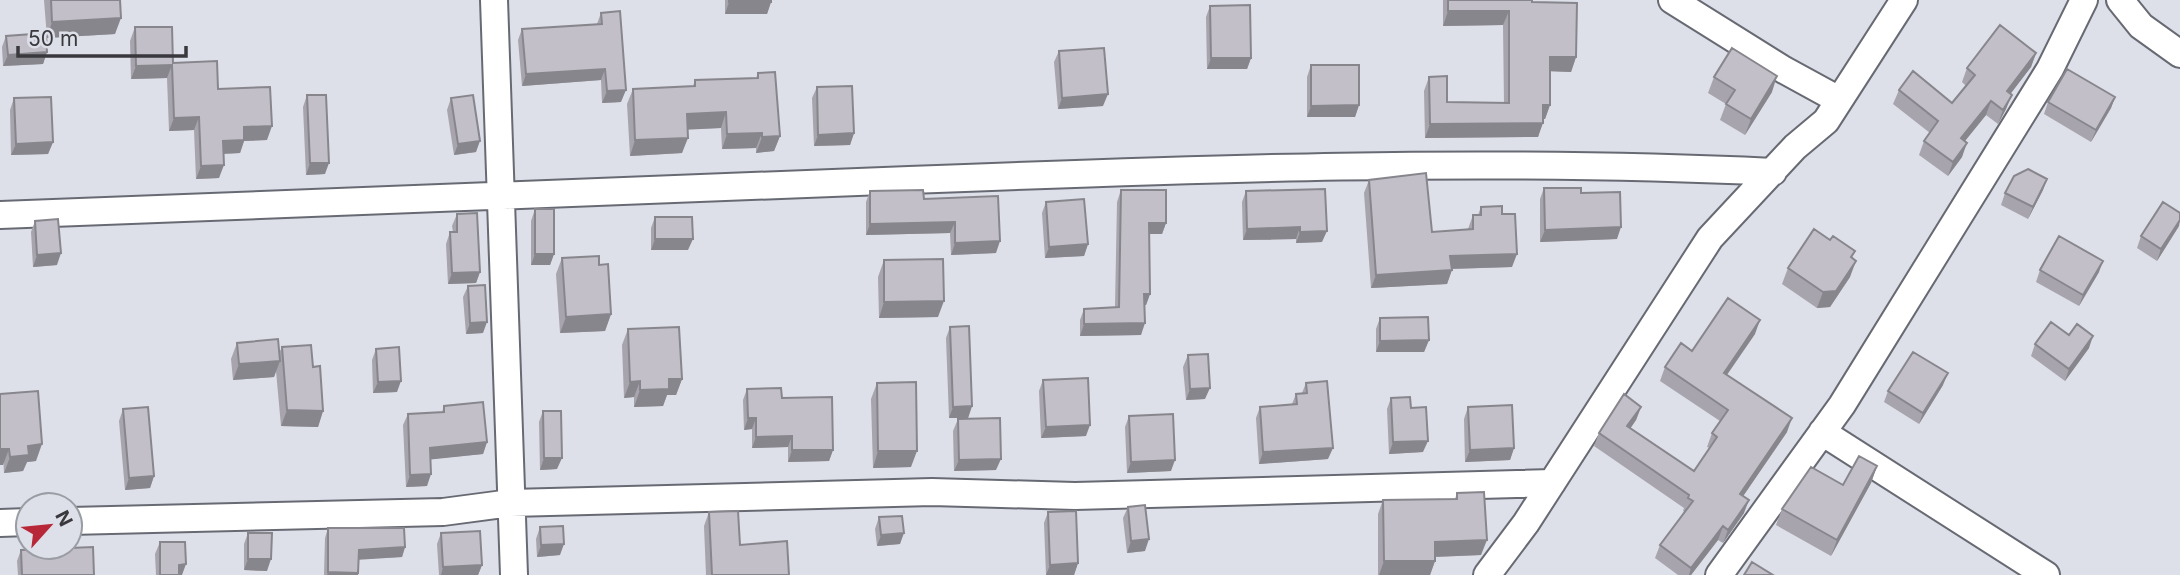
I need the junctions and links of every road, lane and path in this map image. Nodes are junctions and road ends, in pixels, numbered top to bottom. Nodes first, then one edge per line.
1 (494, 0) edge
2 (1672, 0) edge
3 (1904, 0) edge
4 (2084, 0) edge
5 (2120, 0) edge
6 (2180, 54) edge
7 (1839, 100) junction
8 (1773, 172) junction
9 (501, 195) junction
10 (0, 215) edge
11 (1822, 432) junction
12 (1552, 483) junction
13 (511, 502) junction
14 (84, 521) edge
15 (514, 575) edge
16 (1487, 575) edge
17 (1719, 575) edge
18 (2046, 575) edge

1 - 9 street
2 - 7 street
3 - 7 street
4 - 11 street
5 - 6 street
7 - 8 street
8 - 9 street
8 - 12 street
9 - 10 street
9 - 13 street
11 - 17 street
11 - 18 street
12 - 13 street
12 - 16 street
13 - 14 street
13 - 15 street

